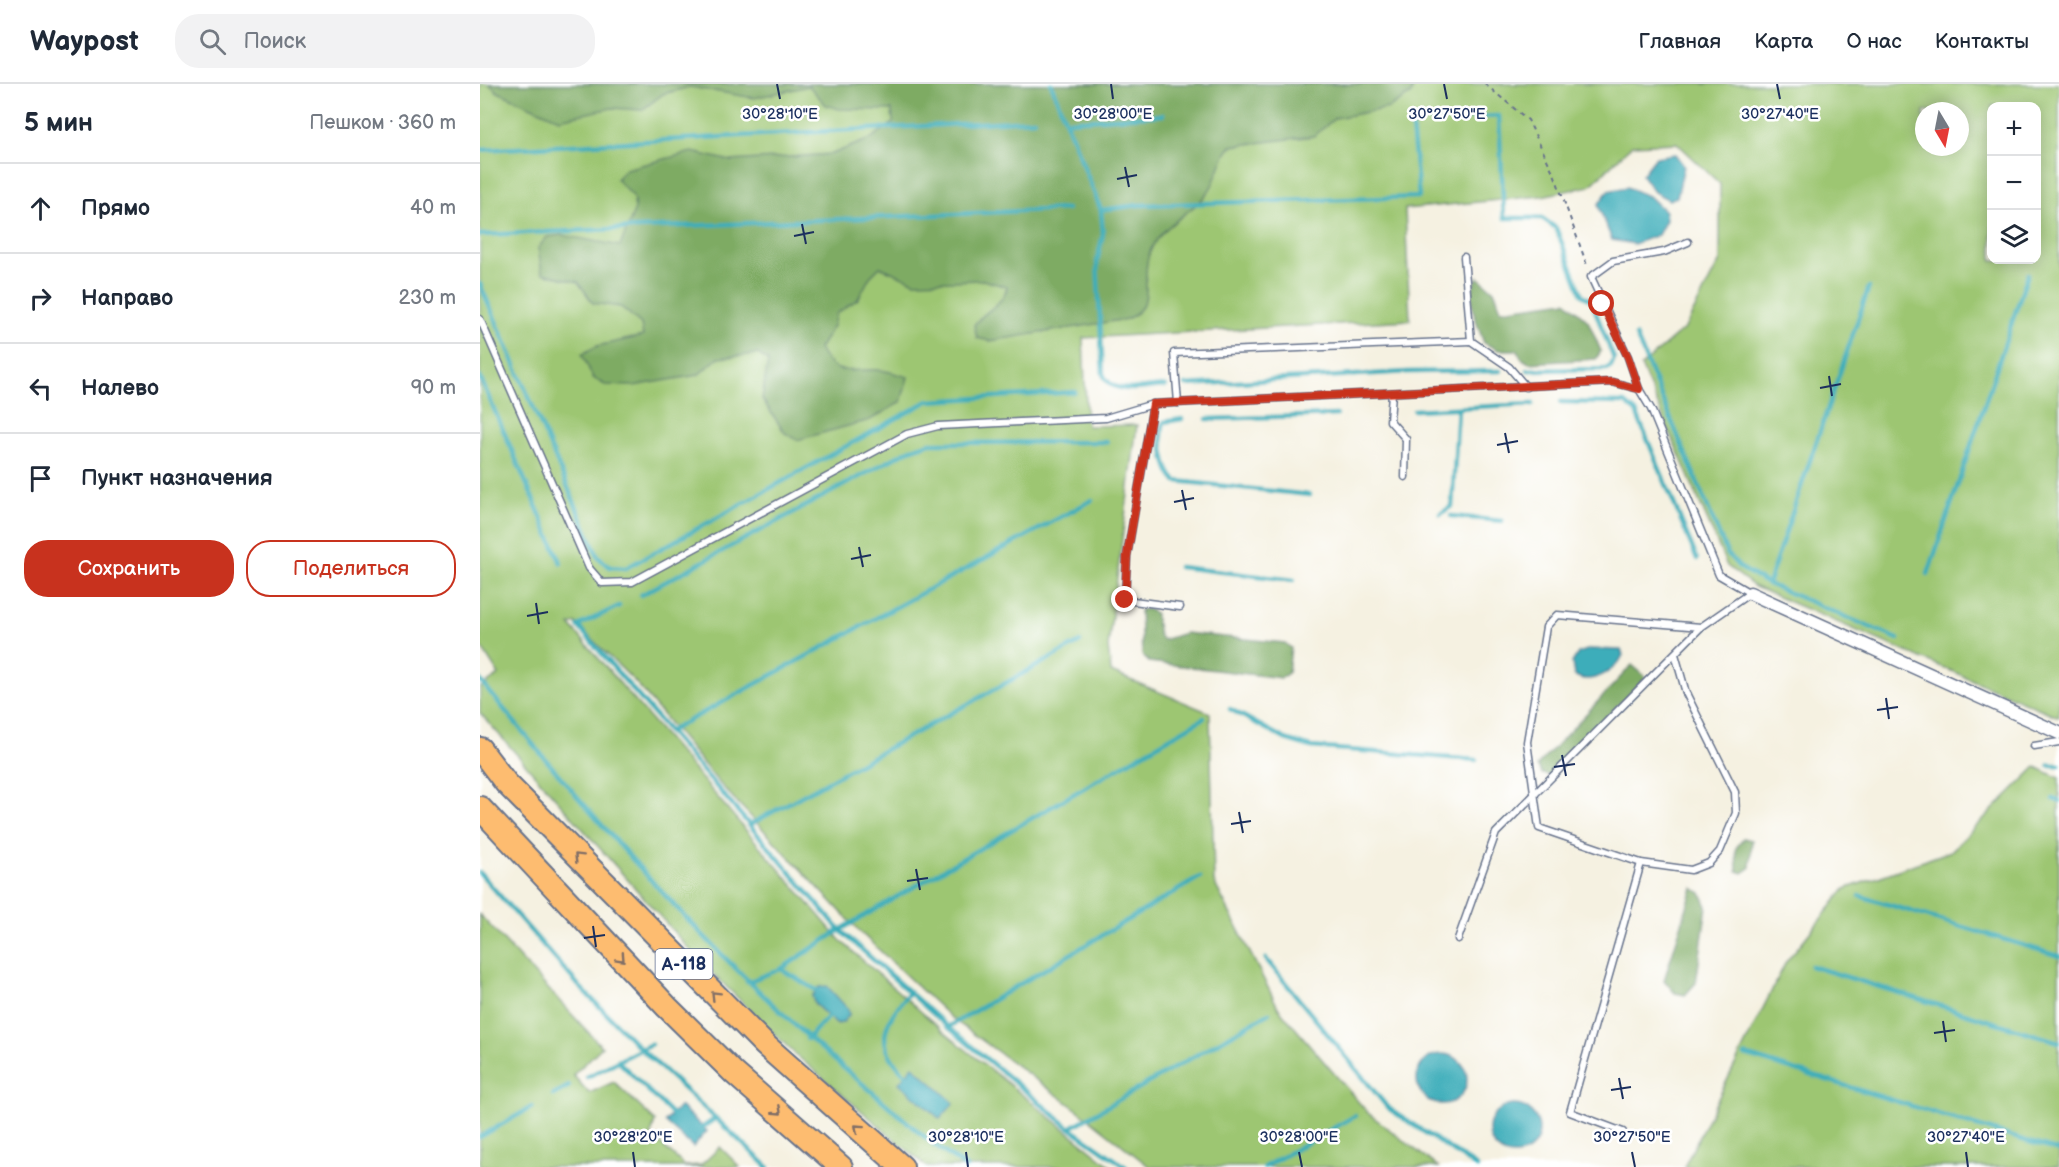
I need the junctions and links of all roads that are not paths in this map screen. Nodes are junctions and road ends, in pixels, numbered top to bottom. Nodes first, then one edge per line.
1 (1688, 242) dead end
2 (1464, 257) dead end
3 (480, 319) edge
4 (1471, 341) junction
5 (1526, 387) junction
6 (1639, 389) junction
7 (1392, 393) junction
8 (1178, 403) junction
9 (1153, 404) junction
10 (1405, 477) dead end
11 (1750, 593) junction
12 (1180, 608) dead end
13 (1701, 627) junction
14 (1675, 654) junction
15 (2059, 733) edge
16 (2059, 742) edge
17 (2034, 746) dead end
18 (480, 749) edge
19 (1534, 795) junction
20 (480, 808) edge
21 (1641, 862) junction
22 (1458, 939) dead end
23 (1623, 1132) dead end
24 (841, 1167) edge
25 (902, 1167) edge

1 - 6 lane
2 - 4 lane
3 - 9 lane
4 - 5 lane
4 - 8 lane
5 - 6 lane
5 - 7 lane
6 - 11 lane
7 - 8 lane
7 - 10 lane
8 - 9 lane
9 - 12 lane
11 - 13 lane
11 - 15 street
13 - 14 lane
13 - 19 lane
14 - 19 lane
14 - 21 lane
16 - 17 lane
25 -> 18 highway, А-118
19 - 21 lane
19 - 22 lane
20 -> 24 highway, А-118
21 - 23 lane

